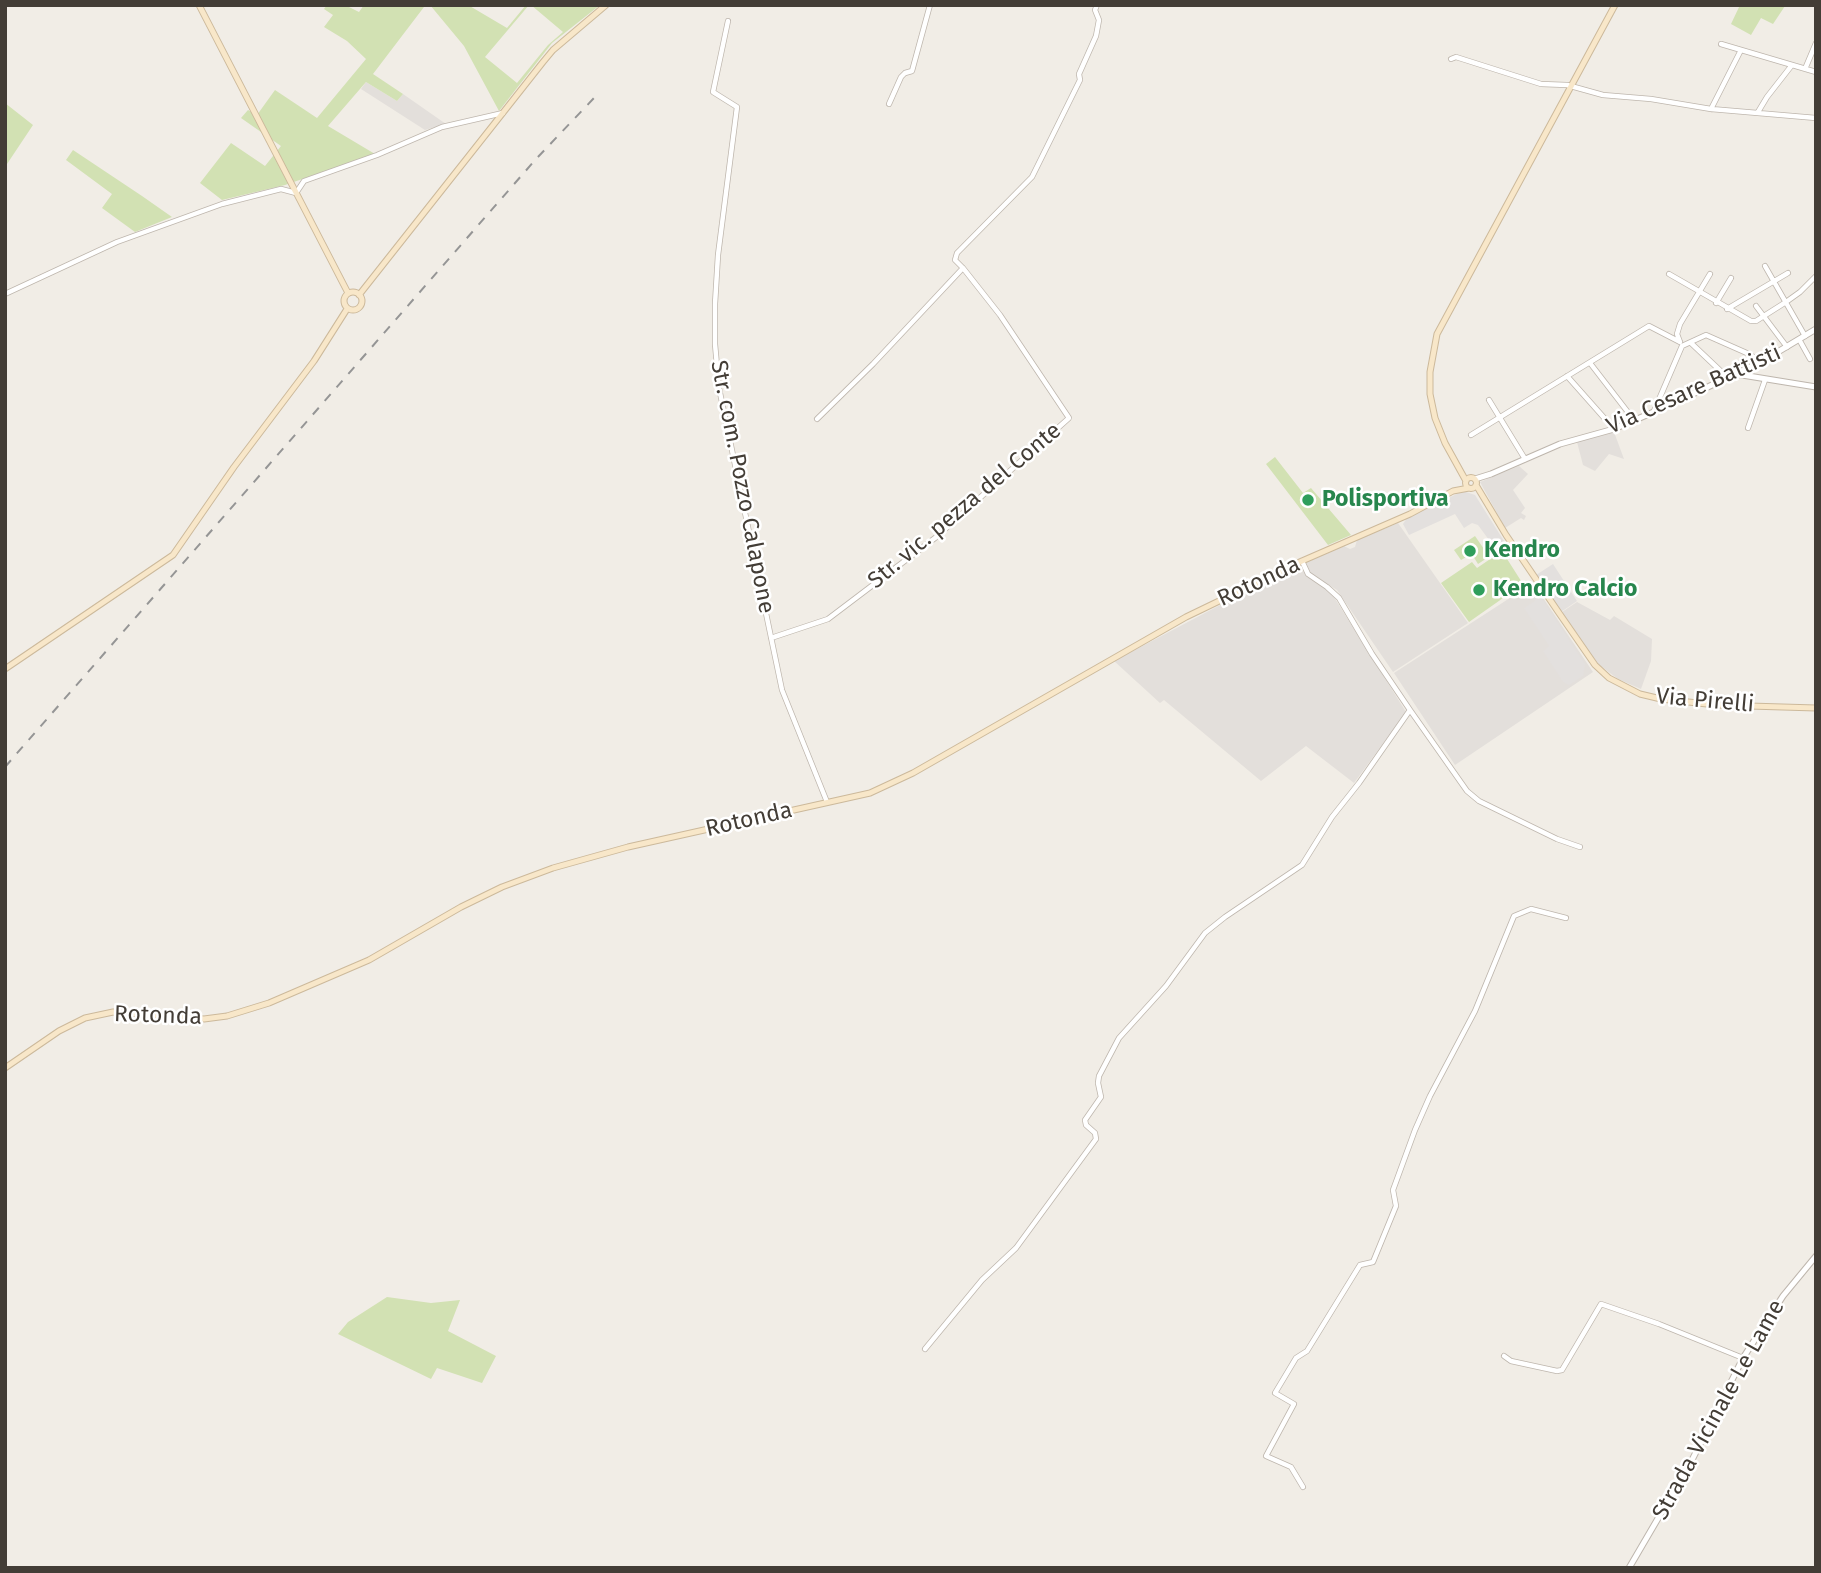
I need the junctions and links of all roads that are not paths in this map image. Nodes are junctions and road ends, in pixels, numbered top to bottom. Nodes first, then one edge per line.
1 (199, 5) edge
2 (606, 5) edge
3 (930, 5) edge
4 (1097, 5) edge
5 (1615, 5) edge
6 (728, 21) dead end
7 (1816, 43) edge
8 (1721, 44) dead end
9 (1741, 50) junction
10 (1451, 59) dead end
11 (1792, 65) junction
12 (1805, 69) junction
13 (1816, 72) edge
14 (1571, 86) junction
15 (889, 104) dead end
16 (1711, 109) junction
17 (1758, 112) junction
18 (503, 113) junction
19 (1816, 118) edge
20 (288, 176) junction
21 (281, 189) junction
22 (296, 192) junction
23 (1765, 266) dead end
24 (962, 268) junction
25 (1788, 273) dead end
26 (1670, 274) dead end
27 (1710, 274) dead end
28 (1816, 276) edge
29 (1731, 278) dead end
30 (1774, 281) junction
31 (1699, 292) junction
32 (348, 293) junction
33 (5, 294) edge
34 (359, 295) junction
35 (1786, 302) junction
36 (1716, 303) junction
37 (1756, 306) dead end
38 (347, 309) junction
39 (1727, 309) junction
40 (1764, 317) junction
41 (1816, 330) edge
42 (1803, 339) junction
43 (1691, 343) junction
44 (1681, 344) junction
45 (1788, 348) junction
46 (1810, 359) dead end
47 (1761, 362) junction
48 (1590, 363) junction
49 (1736, 374) junction
50 (1567, 376) junction
51 (1728, 378) junction
52 (1765, 380) junction
53 (1816, 387) edge
54 (1489, 400) dead end
55 (1654, 412) junction
56 (1501, 418) junction
57 (817, 419) dead end
58 (1634, 420) junction
59 (1748, 428) dead end
60 (1614, 429) junction
61 (1471, 435) dead end
62 (1525, 460) junction
63 (1471, 483) junction
64 (1302, 561) junction
65 (771, 638) junction
66 (5, 669) edge
67 (1816, 708) edge
68 (1410, 710) junction
69 (827, 802) junction
70 (1580, 847) dead end
71 (1566, 918) dead end
72 (5, 1068) edge
73 (1816, 1256) edge
74 (925, 1349) dead end
75 (1504, 1356) dead end
76 (1743, 1358) junction
77 (1303, 1487) dead end
78 (1629, 1568) edge

1 - 20 main road
2 - 18 main road
3 - 15 street
4 - 24 street
5 - 14 main road, Via Pirelli
6 - 65 street, Str. com. Pozzo Calapone
7 - 12 street
8 - 9 street
9 - 11 street
9 - 16 street
10 - 14 street
11 - 12 street
11 - 17 street
12 - 13 street
14 - 16 street
14 - 63 main road, Via Pirelli
16 - 17 street
17 - 19 street
18 - 22 street
18 - 34 main road
20 - 21 street
20 - 22 main road
21 - 22 street
21 - 33 street
22 - 32 main road
23 - 30 street
24 - 57 street
24 - 65 street, Str. vic. pezza del Conte
25 - 30 street
26 - 31 street
27 - 31 street
28 - 35 street
29 - 36 street
30 - 35 street
30 - 39 street
31 - 36 street
31 - 44 street
32 - 34 main road
32 - 38 main road
34 - 38 main road
35 - 40 street
35 - 42 street
36 - 39 street
37 - 40 street
38 - 66 main road
39 - 40 street
40 - 45 street
41 - 42 street, Via Cesare Battisti
42 - 45 street, Via Cesare Battisti
42 - 46 street
43 - 44 street
43 - 47 street
43 - 51 street
44 - 48 street
44 - 55 street
45 - 47 street, Via Cesare Battisti
47 - 49 street, Via Cesare Battisti
48 - 50 street
48 - 58 street
49 - 51 street, Via Cesare Battisti
49 - 52 street
50 - 56 street
50 - 60 street
51 - 55 street, Via Cesare Battisti
52 - 53 street
52 - 59 street
54 - 56 street
55 - 58 street, Via Cesare Battisti
56 - 61 street
56 - 62 street
58 - 60 street, Via Cesare Battisti
60 - 62 street, Via Cesare Battisti
62 - 63 street, Via Cesare Battisti
63 - 64 main road, Rotonda
63 - 67 main road, Via Pirelli
64 - 68 street
64 - 69 main road, Rotonda
65 - 69 street, Str. com. Pozzo Calapone
68 - 70 street
68 - 74 street
69 - 72 main road, Rotonda
71 - 77 street
73 - 76 street, Strada Vicinale Le Lame
75 - 76 street
76 - 78 street, Strada Vicinale Le Lame

